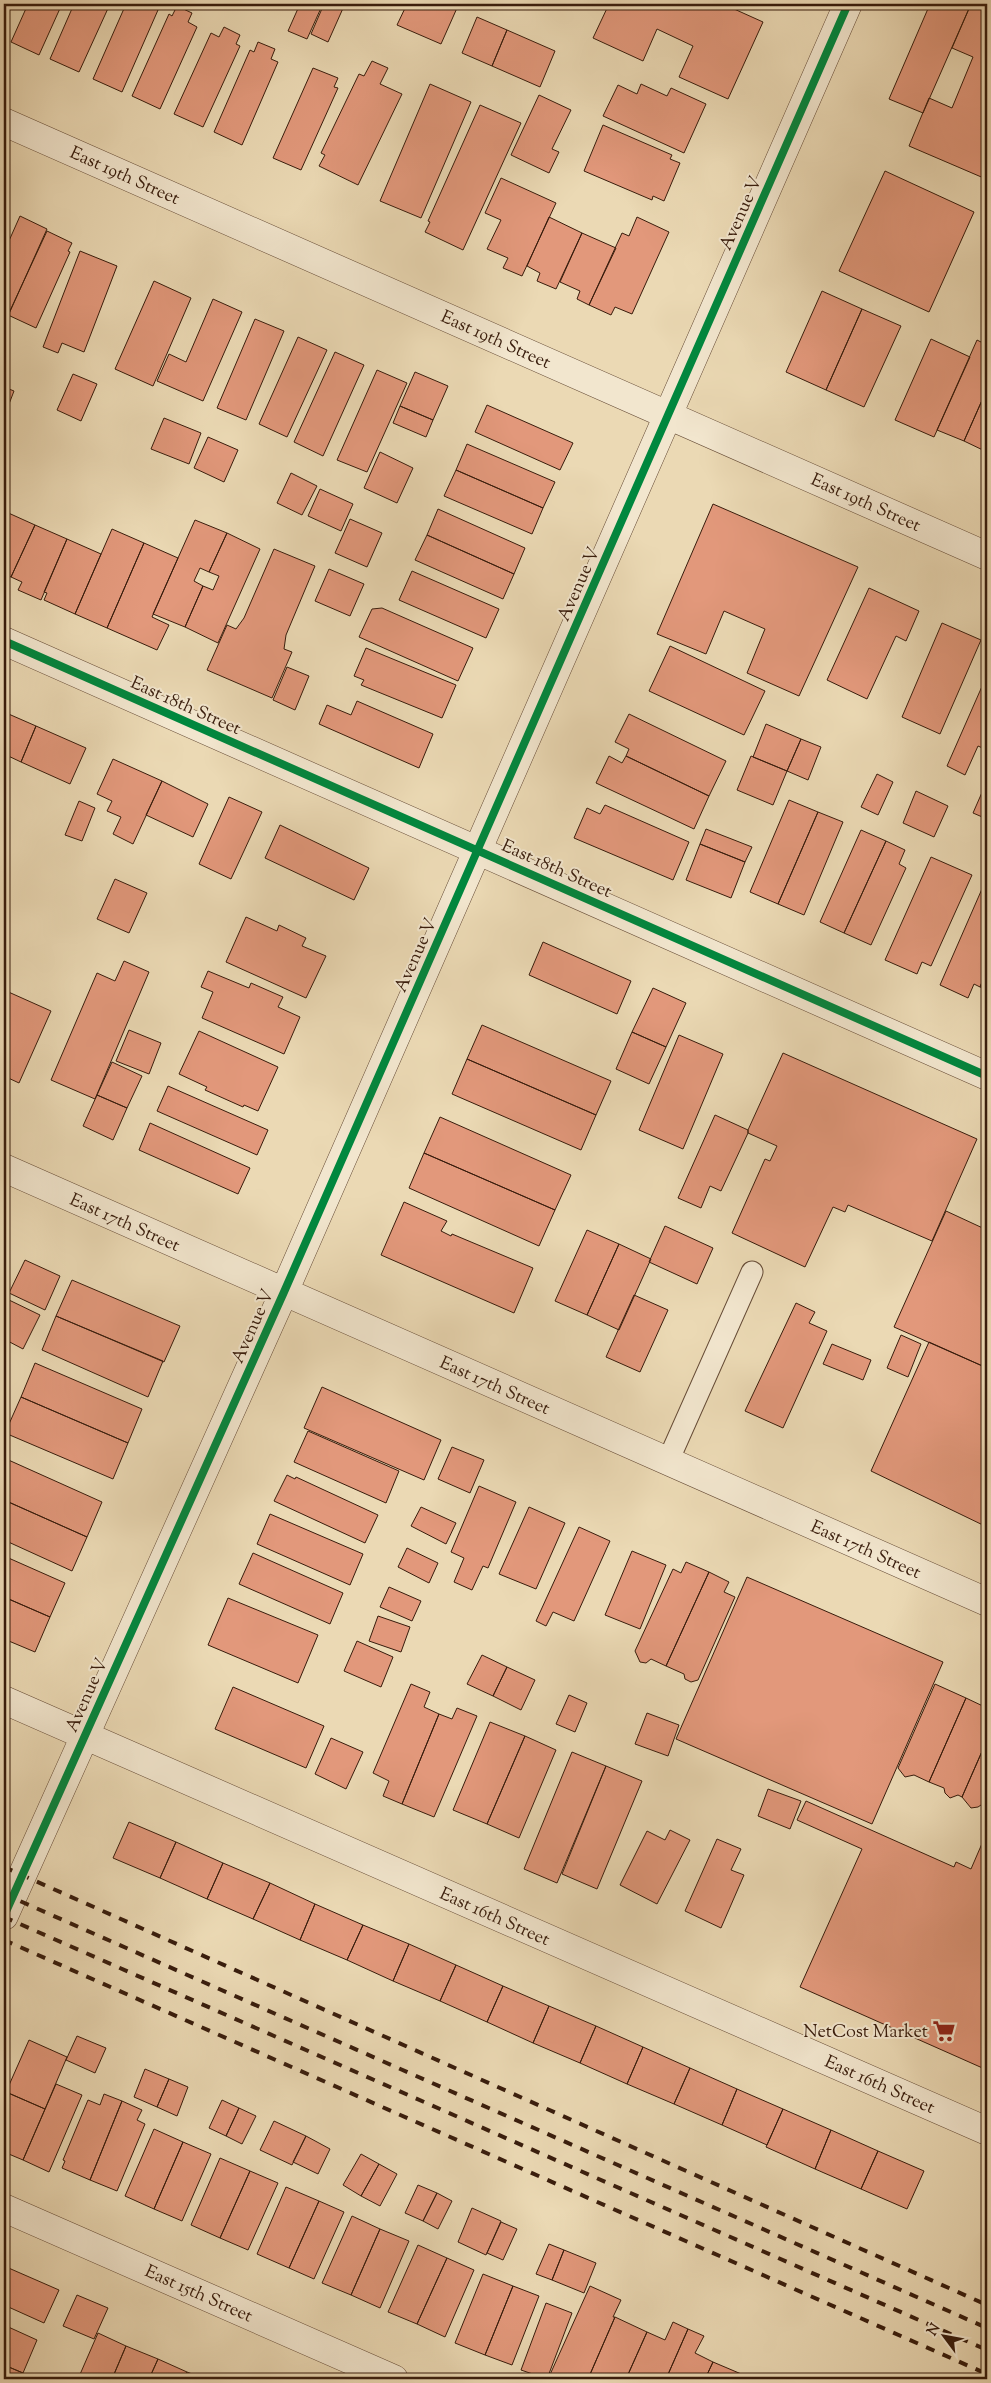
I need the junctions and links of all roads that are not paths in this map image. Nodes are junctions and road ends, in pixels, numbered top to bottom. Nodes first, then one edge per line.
1 (848, 4) edge
2 (4, 122) edge
3 (669, 415) junction
4 (987, 556) edge
5 (4, 641) edge
6 (477, 849) junction
7 (987, 1076) edge
8 (4, 1168) edge
9 (752, 1272) dead end
10 (284, 1292) junction
11 (668, 1462) junction
12 (987, 1602) edge
13 (4, 1700) edge
14 (84, 1736) junction
15 (4, 1916) edge
16 (987, 2131) edge
17 (4, 2208) edge
18 (394, 2379) edge

1 - 3 street, Avenue V
2 - 3 street, East 19th Street
3 - 4 street, East 19th Street
3 - 6 street, Avenue V
5 - 6 street, East 18th Street
6 - 7 street, East 18th Street
6 - 10 street, Avenue V
8 - 10 street, East 17th Street
9 - 11 lane
10 - 11 street, East 17th Street
10 - 14 street, Avenue V
11 - 12 street, East 17th Street
13 - 14 street, East 16th Street
14 - 15 street, Avenue V
14 - 16 street, East 16th Street
17 - 18 street, East 15th Street

